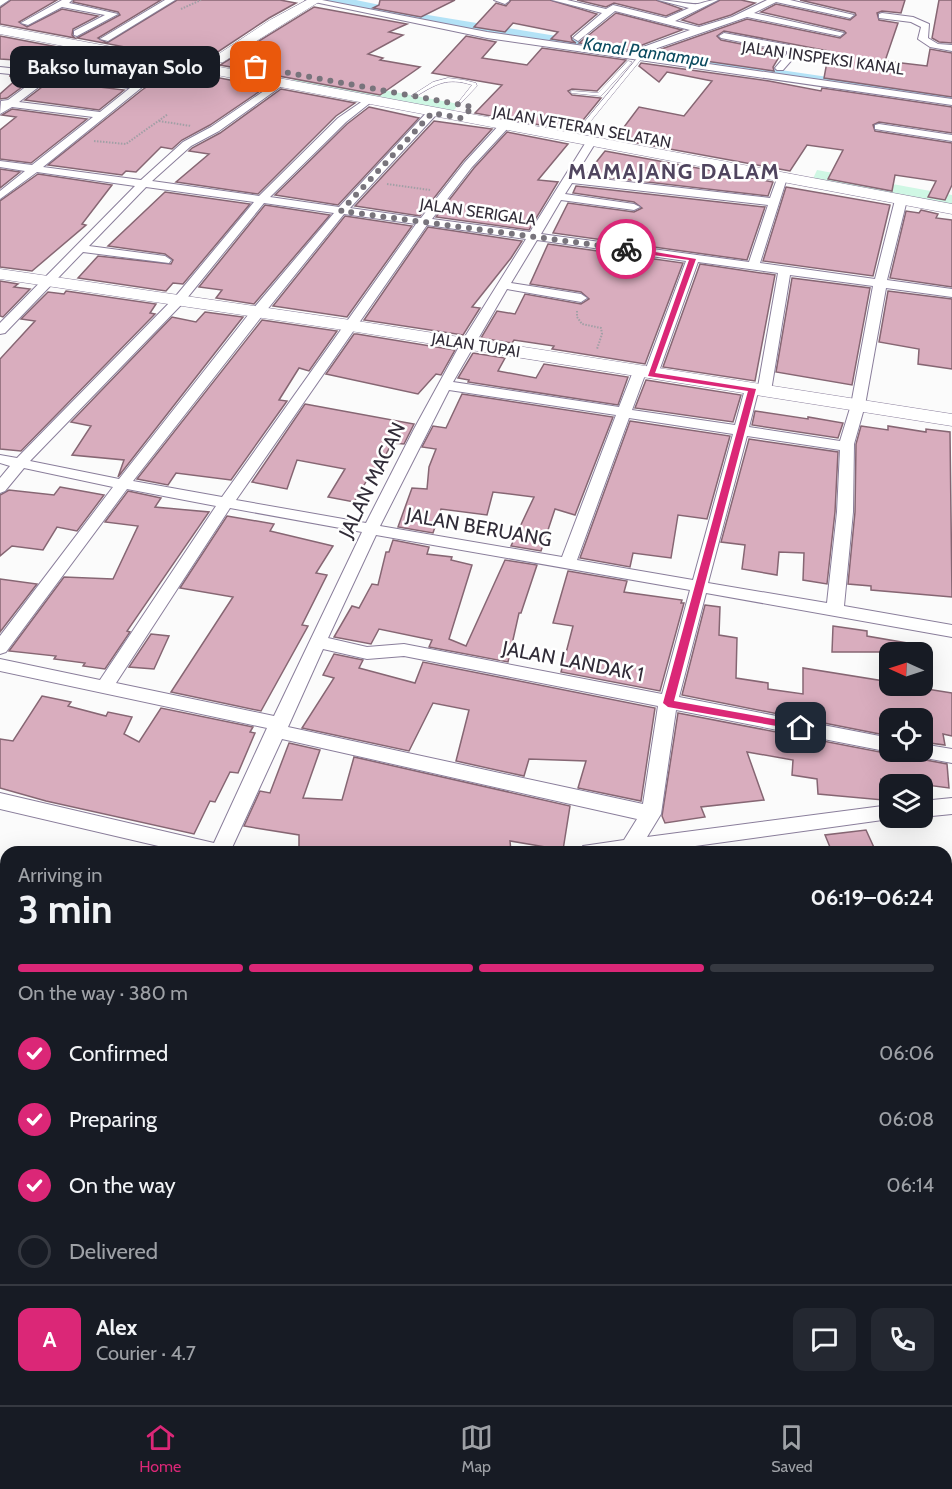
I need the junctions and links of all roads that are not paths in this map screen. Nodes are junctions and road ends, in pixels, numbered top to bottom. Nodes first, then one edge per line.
1 (5, 0) edge
2 (171, 0) edge
3 (313, 0) edge
4 (556, 0) edge
5 (662, 0) edge
6 (714, 0) edge
7 (776, 0) edge
8 (812, 0) edge
9 (65, 2) edge
10 (0, 3) edge
11 (394, 6) dead end
12 (804, 6) junction
13 (698, 7) junction
14 (607, 12) junction
15 (747, 14) junction
16 (850, 15) dead end
17 (882, 16) dead end
18 (0, 19) edge
19 (667, 21) junction
20 (478, 22) dead end
21 (25, 23) junction
22 (514, 28) dead end
23 (699, 30) junction
24 (4, 33) edge
25 (77, 33) junction
26 (840, 33) dead end
27 (724, 36) dead end
28 (578, 38) junction
29 (105, 39) junction
30 (134, 44) junction
31 (87, 46) junction
32 (952, 48) edge
33 (119, 53) junction
34 (641, 54) junction
35 (218, 59) junction
36 (173, 63) junction
37 (780, 68) junction
38 (0, 70) edge
39 (48, 75) junction
40 (280, 83) junction
41 (138, 86) junction
42 (918, 86) dead end
43 (572, 92) dead end
44 (413, 96) junction
45 (368, 101) junction
46 (952, 102) edge
47 (4, 103) edge
48 (464, 110) junction
49 (0, 111) edge
50 (432, 113) junction
51 (102, 115) junction
52 (504, 126) junction
53 (584, 127) junction
54 (879, 127) dead end
55 (952, 138) edge
56 (591, 142) junction
57 (740, 163) junction
58 (0, 165) edge
59 (33, 169) junction
60 (782, 178) junction
61 (569, 179) junction
62 (143, 183) junction
63 (952, 195) edge
64 (0, 196) edge
65 (558, 196) junction
66 (261, 200) junction
67 (901, 200) junction
68 (773, 202) junction
69 (634, 207) dead end
70 (952, 209) edge
71 (341, 211) junction
72 (425, 222) junction
73 (534, 236) junction
74 (82, 248) junction
75 (693, 259) junction
76 (165, 260) dead end
77 (753, 267) junction
78 (784, 271) junction
79 (0, 274) edge
80 (50, 281) junction
81 (880, 284) junction
82 (503, 285) junction
83 (952, 293) edge
84 (581, 298) road end
85 (179, 300) junction
86 (257, 312) junction
87 (348, 326) junction
88 (0, 330) edge
89 (468, 343) junction
90 (645, 373) junction
91 (445, 385) junction
92 (758, 390) junction
93 (858, 405) junction
94 (623, 414) junction
95 (952, 420) edge
96 (741, 432) junction
97 (847, 444) junction
98 (0, 459) edge
99 (21, 462) junction
100 (123, 484) junction
101 (0, 488) edge
102 (225, 502) junction
103 (370, 529) junction
104 (568, 563) junction
105 (701, 587) junction
106 (835, 611) junction
107 (952, 631) edge
108 (318, 642) junction
109 (0, 648) edge
110 (0, 665) edge
111 (104, 687) junction
112 (668, 703) junction
113 (277, 727) junction
114 (879, 743) edge
115 (933, 753) edge
116 (952, 756) edge
117 (0, 801) edge
118 (952, 806) edge
119 (933, 808) edge
120 (651, 814) junction
121 (879, 814) edge
122 (632, 845) junction
123 (193, 846) edge
124 (222, 846) edge
125 (626, 846) edge

1 - 10 street
2 - 29 street
3 - 34 street
3 - 35 main road
4 - 14 street
5 - 13 street
6 - 13 street
7 - 12 street
7 - 15 street
8 - 12 street
9 - 21 street
9 - 25 street
11 - 20 street
12 - 16 street
13 - 19 street
14 - 19 street
14 - 28 street
15 - 23 street
15 - 26 street
17 - 32 street
18 - 21 main road, JALAN VETERAN SELATAN
19 - 23 street
21 - 25 main road, JALAN VETERAN SELATAN
22 - 28 street, JALAN INSPEKSI KANAL
23 - 34 street
24 - 31 main road, JALAN VETERAN SELATAN
25 - 29 main road, JALAN VETERAN SELATAN
27 - 37 street
28 - 34 street, JALAN INSPEKSI KANAL
29 - 30 main road, JALAN VETERAN SELATAN
30 - 33 main road
30 - 35 main road, JALAN VETERAN SELATAN
31 - 33 main road, JALAN VETERAN SELATAN
31 - 39 street
33 - 36 main road, JALAN VETERAN SELATAN
34 - 37 street, JALAN INSPEKSI KANAL
34 - 43 lane
34 - 46 street
34 - 53 lane
35 - 44 main road, JALAN VETERAN SELATAN
36 - 40 main road, JALAN VETERAN SELATAN
36 - 41 street
37 - 42 street, JALAN INSPEKSI KANAL
38 - 39 street
39 - 41 street
39 - 47 street
40 - 45 main road, JALAN VETERAN SELATAN
40 - 62 street
41 - 51 street
44 - 48 main road, JALAN VETERAN SELATAN
44 - 48 lane
45 - 50 main road, JALAN VETERAN SELATAN
45 - 66 street
47 - 49 street
47 - 51 street
48 - 50 main road, JALAN VETERAN SELATAN
48 - 52 main road, JALAN VETERAN SELATAN
48 - 53 main road, JALAN VETERAN SELATAN
50 - 71 street
51 - 59 street
52 - 56 main road, JALAN VETERAN SELATAN
52 - 72 street
53 - 57 main road, JALAN VETERAN SELATAN
54 - 55 street
56 - 57 main road, JALAN VETERAN SELATAN
56 - 61 street, JALAN MACAN
57 - 60 main road, JALAN VETERAN SELATAN
57 - 63 main road, JALAN VETERAN SELATAN
58 - 59 street, JALAN SERIGALA
59 - 62 street, JALAN SERIGALA
59 - 64 street
60 - 67 main road, JALAN VETERAN SELATAN
60 - 68 street
61 - 65 street, JALAN MACAN
61 - 68 street
62 - 66 street, JALAN SERIGALA
62 - 74 street
65 - 69 street
65 - 73 street, JALAN MACAN
66 - 71 street, JALAN SERIGALA
66 - 85 street
67 - 70 main road, JALAN VETERAN SELATAN
67 - 81 street
68 - 77 street
71 - 72 street, JALAN SERIGALA
71 - 86 street
72 - 73 street, JALAN SERIGALA
72 - 87 street
73 - 75 street, JALAN SERIGALA
73 - 82 street, JALAN MACAN
74 - 76 street
74 - 80 street
75 - 77 street, JALAN SERIGALA
75 - 90 street
77 - 78 street, JALAN SERIGALA
78 - 81 street, JALAN SERIGALA
78 - 92 street
79 - 80 main road, JALAN TUPAI
80 - 85 main road, JALAN TUPAI
80 - 88 street
81 - 83 street, JALAN SERIGALA
81 - 93 street
82 - 84 street
82 - 89 street, JALAN MACAN
85 - 86 main road, JALAN TUPAI
85 - 99 street
86 - 87 main road, JALAN TUPAI
86 - 100 street
87 - 89 main road, JALAN TUPAI
87 - 102 street
89 - 90 main road, JALAN TUPAI
89 - 91 street, JALAN MACAN
90 - 92 main road, JALAN TUPAI
90 - 94 street
91 - 94 street
91 - 103 street, JALAN MACAN
92 - 93 main road, JALAN TUPAI
92 - 96 street
93 - 95 main road, JALAN TUPAI
93 - 97 street
94 - 96 street
94 - 104 street
96 - 97 street
96 - 105 street
97 - 106 street
98 - 99 street, JALAN BERUANG
99 - 100 street, JALAN BERUANG
99 - 101 street
100 - 102 street, JALAN BERUANG
100 - 109 street
102 - 103 street, JALAN BERUANG
102 - 111 street
103 - 104 street, JALAN BERUANG
103 - 108 street, JALAN MACAN
104 - 105 street, JALAN BERUANG
105 - 106 street, JALAN BERUANG
105 - 112 street
106 - 107 street, JALAN BERUANG
108 - 112 street, JALAN LANDAK 1
108 - 113 street, JALAN MACAN
110 - 111 street
111 - 113 street
112 - 114 street, JALAN LANDAK 1
112 - 120 street
113 - 120 street
113 - 124 street, JALAN MACAN
115 - 116 street
117 - 123 street
118 - 119 street
120 - 122 street
121 - 122 street
122 - 125 street

